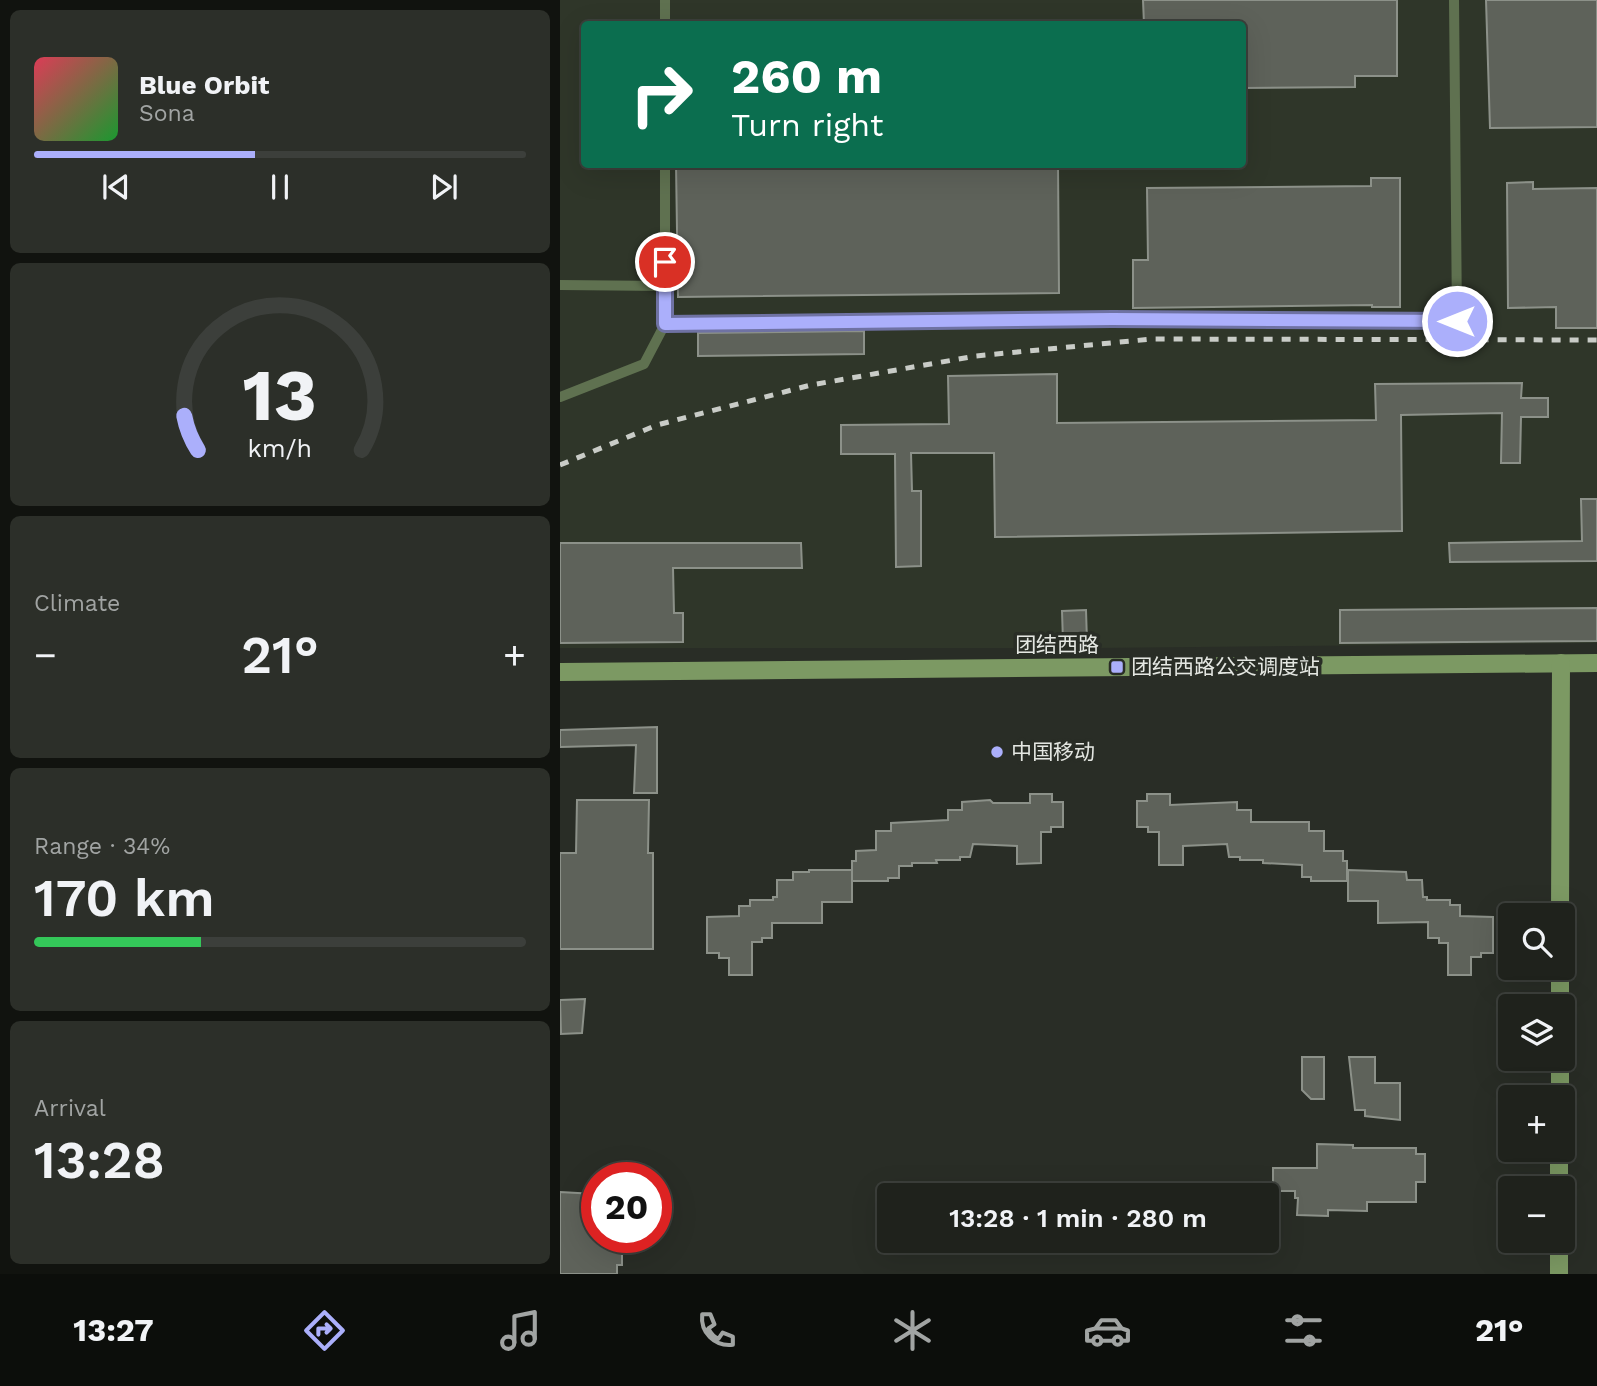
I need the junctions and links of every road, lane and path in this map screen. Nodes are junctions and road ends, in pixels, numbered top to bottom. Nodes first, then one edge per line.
1 (665, 0) edge
2 (1454, 0) edge
3 (665, 21) edge
4 (665, 168) edge
5 (560, 285) edge
6 (665, 286) junction
7 (665, 324) junction
8 (560, 397) edge
9 (1561, 663) junction
10 (1597, 663) edge
11 (560, 672) edge
12 (1560, 903) edge
13 (1559, 1253) edge
14 (1559, 1274) edge

1 - 3 lane
2 - 7 lane
4 - 6 lane
5 - 6 lane
6 - 7 lane
7 - 8 lane
9 - 10 street, 团结西路
9 - 11 street, 团结西路
9 - 12 street
13 - 14 street

